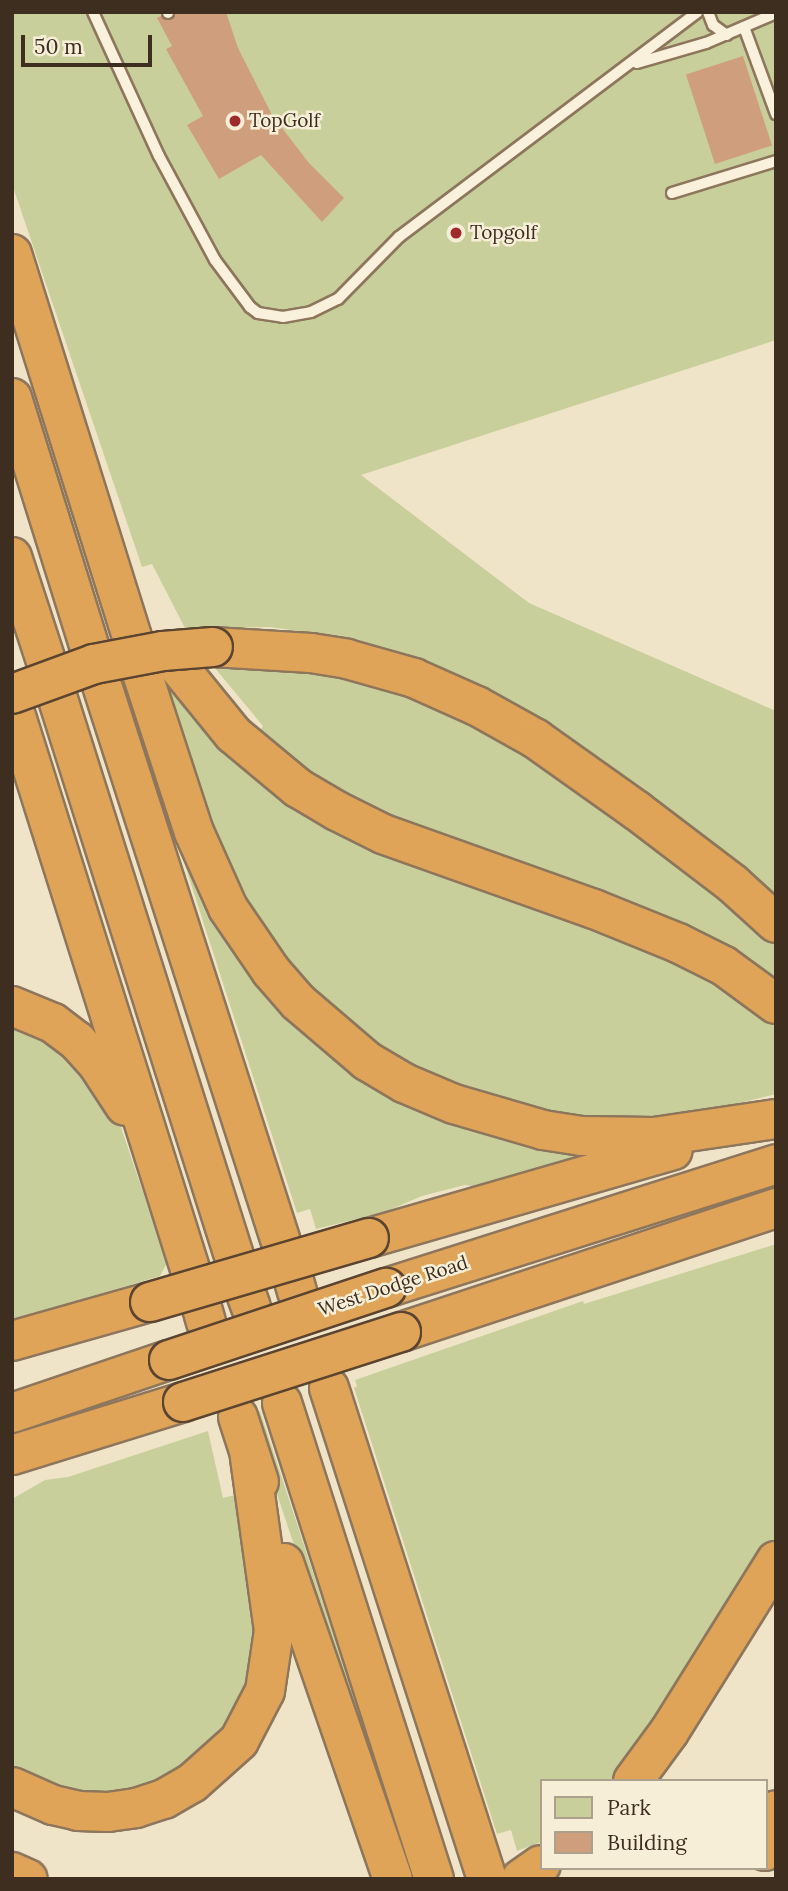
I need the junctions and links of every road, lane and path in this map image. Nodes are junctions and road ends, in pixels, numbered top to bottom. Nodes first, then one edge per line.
1 (93, 12) edge
2 (698, 12) edge
3 (708, 12) edge
4 (776, 13) edge
5 (744, 27) junction
6 (727, 35) junction
7 (631, 65) junction
8 (776, 114) edge
9 (776, 161) edge
10 (672, 193) dead end
11 (12, 254) edge
12 (12, 398) edge
13 (12, 557) edge
14 (152, 652) junction
15 (13, 702) edge
16 (776, 923) edge
17 (776, 1004) edge
18 (12, 1006) edge
19 (776, 1120) edge
20 (776, 1164) edge
21 (163, 1182) junction
22 (776, 1209) edge
23 (290, 1269) dead end
24 (243, 1284) dead end
25 (199, 1297) dead end
26 (12, 1341) edge
27 (329, 1388) dead end
28 (282, 1403) dead end
29 (12, 1413) edge
30 (238, 1418) dead end
31 (125, 1419) junction
32 (12, 1455) edge
33 (250, 1457) junction
34 (12, 1479) edge
35 (776, 1561) edge
36 (634, 1779) edge
37 (12, 1787) edge
38 (776, 1810) edge
39 (767, 1844) edge
40 (776, 1863) edge
41 (540, 1866) edge
42 (12, 1872) edge
43 (28, 1879) edge
44 (393, 1879) edge
45 (434, 1879) edge
46 (487, 1879) edge
47 (522, 1879) edge
48 (769, 1879) edge

1 - 7 lane
2 - 7 lane
3 - 6 lane
4 - 5 lane
5 - 6 lane
5 - 8 lane
6 - 7 lane
9 - 10 lane
11 - 14 highway
12 - 23 highway
13 - 24 highway
14 - 17 highway
14 - 19 highway
15 - 16 highway, bridge
15 - 21 highway
18 - 21 highway
19 - 26 highway, bridge
20 - 29 highway, West Dodge Road, bridge
21 - 25 highway
22 - 31 highway, bridge
27 - 46 highway
28 - 45 highway
30 - 33 highway
31 - 32 highway
31 - 34 highway
33 - 37 highway
33 - 44 highway
35 - 36 highway
38 - 39 highway
40 - 48 highway
41 - 47 highway
42 - 43 highway

